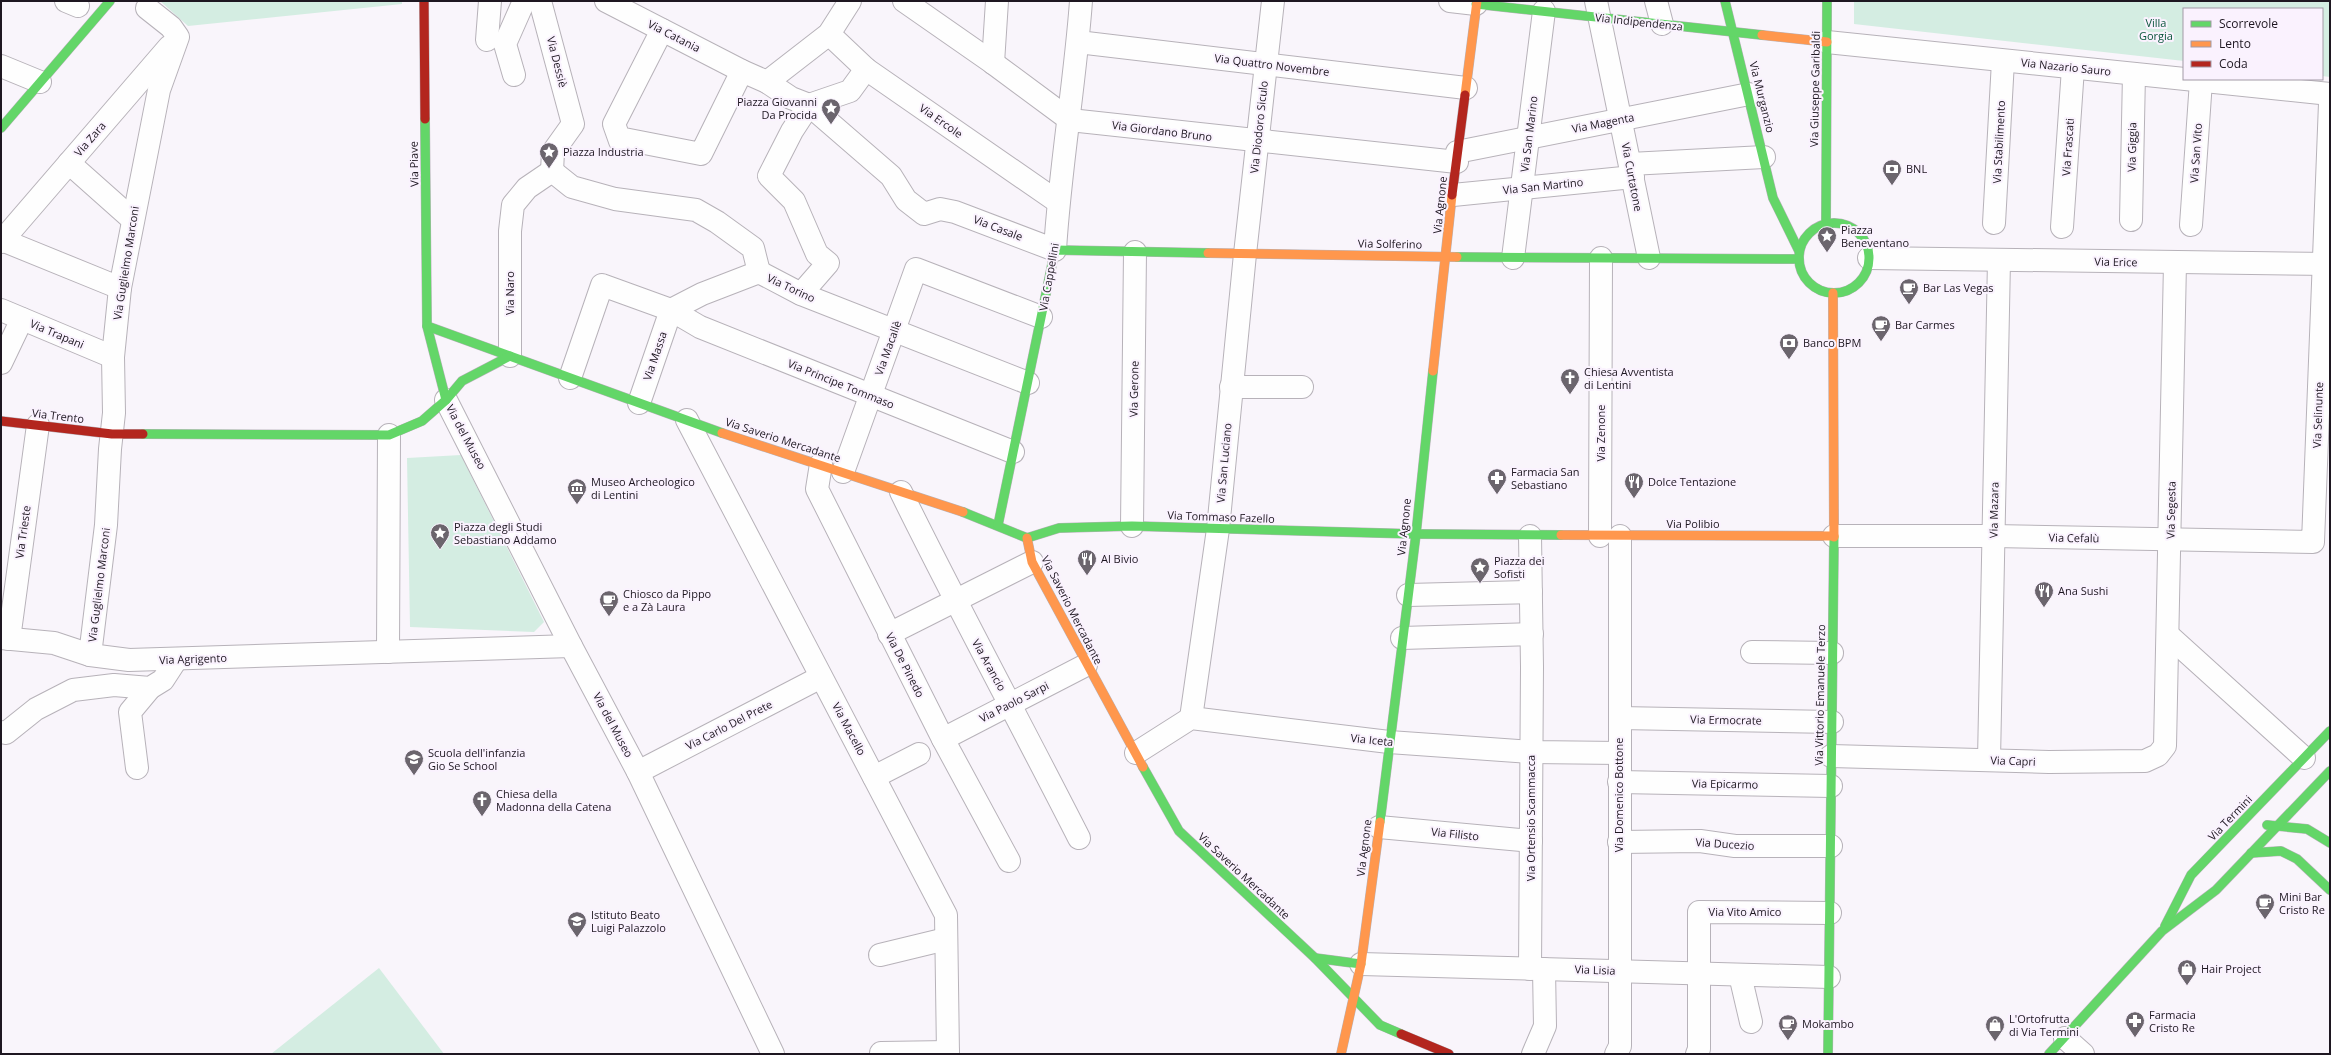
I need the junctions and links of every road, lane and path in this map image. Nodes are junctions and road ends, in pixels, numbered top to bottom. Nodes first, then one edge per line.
1 (110, 1) edge
2 (424, 1) edge
3 (490, 1) edge
4 (524, 1) edge
5 (540, 1) edge
6 (606, 1) edge
7 (850, 1) edge
8 (904, 1) edge
9 (997, 1) edge
10 (1081, 1) edge
11 (1273, 1) edge
12 (1450, 1) edge
13 (1656, 1) edge
14 (1725, 1) edge
15 (1828, 1) edge
16 (1477, 2) edge
17 (147, 8) dead end
18 (1598, 9) edge
19 (1544, 11) junction
20 (1662, 24) junction
21 (662, 30) junction
22 (1733, 32) junction
23 (828, 34) junction
24 (178, 37) junction
25 (487, 40) dead end
26 (1078, 42) junction
27 (1827, 42) junction
28 (2003, 61) junction
29 (993, 63) junction
30 (1266, 65) junction
31 (1, 66) edge
32 (2073, 68) junction
33 (866, 69) junction
34 (742, 71) junction
35 (2134, 74) junction
36 (514, 75) dead end
37 (2183, 79) edge
38 (2191, 80) edge
39 (2201, 81) junction
40 (40, 82) junction
41 (767, 82) junction
42 (1466, 88) junction
43 (1749, 94) junction
44 (2330, 94) edge
45 (2330, 103) edge
46 (809, 105) junction
47 (1621, 119) junction
48 (1070, 120) junction
49 (1, 128) edge
50 (1528, 138) junction
51 (1257, 142) junction
52 (1457, 157) junction
53 (1764, 157) junction
54 (69, 163) junction
55 (552, 171) junction
56 (1631, 171) junction
57 (1523, 188) junction
58 (1453, 195) junction
59 (1058, 202) junction
60 (940, 209) joint
61 (132, 219) junction
62 (2130, 220) dead end
63 (1994, 223) dead end
64 (1826, 224) junction
65 (2191, 225) dead end
66 (2062, 227) dead end
67 (2, 241) edge
68 (1056, 250) junction
69 (1135, 252) junction
70 (1245, 254) junction
71 (1799, 255) junction
72 (1447, 257) junction
73 (1513, 258) junction
74 (1601, 258) junction
75 (1649, 258) junction
76 (1869, 258) junction
77 (1999, 260) junction
78 (2175, 263) junction
79 (2327, 264) edge
80 (759, 272) junction
81 (120, 288) junction
82 (1833, 293) junction
83 (801, 294) junction
84 (1, 310) edge
85 (671, 310) junction
86 (1041, 317) junction
87 (22, 319) junction
88 (427, 326) junction
89 (894, 330) junction
90 (510, 356) junction
91 (113, 357) junction
92 (1, 363) edge
93 (570, 378) junction
94 (1028, 383) junction
95 (1231, 387) junction
96 (1302, 387) dead end
97 (870, 396) junction
98 (446, 400) junction
99 (639, 403) junction
100 (687, 420) junction
101 (1, 421) edge
102 (38, 425) junction
103 (112, 434) junction
104 (389, 435) junction
105 (1013, 452) junction
106 (821, 464) junction
107 (843, 472) junction
108 (901, 492) junction
109 (998, 525) junction
110 (1132, 526) junction
111 (1218, 529) junction
112 (1416, 534) junction
113 (1530, 536) junction
114 (1610, 536) junction
115 (1834, 536) junction
116 (1993, 536) junction
117 (1027, 538) junction
118 (2170, 540) junction
119 (2313, 542) joint
120 (1032, 562) junction
121 (1531, 592) junction
122 (1408, 595) junction
123 (954, 601) junction
124 (889, 634) junction
125 (1532, 634) junction
126 (2168, 635) junction
127 (1402, 638) junction
128 (5, 639) edge
129 (571, 646) junction
130 (388, 652) junction
131 (1752, 652) dead end
132 (1832, 653) junction
133 (90, 655) junction
134 (176, 660) junction
135 (1086, 664) junction
136 (821, 677) junction
137 (150, 688) junction
138 (1010, 703) junction
139 (1191, 718) junction
140 (1620, 718) junction
141 (1832, 722) junction
142 (1, 732) edge
143 (2330, 732) edge
144 (943, 739) junction
145 (1389, 742) junction
146 (1531, 752) junction
147 (1136, 753) junction
148 (1620, 753) junction
149 (919, 754) dead end
150 (2158, 755) joint
151 (1831, 756) junction
152 (1989, 760) junction
153 (137, 768) dead end
154 (2317, 769) edge
155 (638, 772) junction
156 (874, 777) junction
157 (1619, 782) junction
158 (1831, 786) junction
159 (2330, 789) edge
160 (2270, 794) junction
161 (2279, 824) junction
162 (1379, 826) junction
163 (2238, 826) junction
164 (1079, 838) dead end
165 (1531, 841) junction
166 (1619, 842) junction
167 (2330, 843) edge
168 (1830, 846) junction
169 (2251, 853) junction
170 (2298, 859) junction
171 (1009, 861) dead end
172 (2330, 890) edge
173 (1830, 913) junction
174 (2162, 931) junction
175 (946, 939) junction
176 (880, 955) dead end
177 (1315, 958) junction
178 (1361, 964) junction
179 (1537, 969) junction
180 (1620, 971) junction
181 (1698, 973) junction
182 (1740, 975) junction
183 (1829, 977) junction
184 (1354, 1000) junction
185 (1751, 1022) dead end
186 (2066, 1038) junction
187 (881, 1053) dead end
188 (948, 1053) edge
189 (773, 1054) edge
190 (1341, 1054) edge
191 (1449, 1054) edge
192 (1533, 1054) edge
193 (1616, 1054) edge
194 (1697, 1054) edge
195 (1828, 1054) edge
196 (2039, 1054) edge
197 (2049, 1054) edge
198 (2083, 1054) edge

1 - 40 main road
2 - 88 main road, Via Piave
3 - 25 street
4 - 36 street
5 - 55 street, Via Dessiè
6 - 21 street, Via Catania
7 - 23 street
8 - 29 street, Via Giordano Bruno
9 - 29 street
10 - 26 street, Via Cappellini
11 - 30 street, Via Diodoro Siculo
12 - 16 street, Via Indipendenza
13 - 20 street
14 - 22 main road, Via Murganzio
15 - 27 main road, Via Giuseppe Garibaldi
16 - 19 main road, Via Indipendenza
16 - 42 main road, Via Agnone
17 - 24 street
18 - 19 main road, Via Indipendenza
18 - 20 main road, Via Indipendenza
18 - 47 street, Via Curtatone
19 - 50 street, Via San Marino
20 - 22 main road, Via Indipendenza
21 - 34 street, Via Catania
21 - 34 street
22 - 27 main road, Via Indipendenza
22 - 43 main road, Via Murganzio
23 - 33 street, Via Ercole
23 - 41 street
24 - 54 street, Via Zara
24 - 61 street, Via Guglielmo Marconi
26 - 30 street, Via Quattro Novembre
26 - 48 street, Via Cappellini
27 - 28 street, Via Nazario Sauro
27 - 64 main road, Via Giuseppe Garibaldi
28 - 32 street, Via Nazario Sauro
28 - 63 street, Via Stabilimento
29 - 48 street, Via Giordano Bruno
30 - 42 street, Via Quattro Novembre
30 - 51 street, Via Diodoro Siculo
31 - 40 street
32 - 35 street, Via Nazario Sauro
32 - 66 street, Via Frascati
33 - 46 street
33 - 59 street, Via Ercole
34 - 41 street, Via Catania
35 - 37 street, Via Nazario Sauro
35 - 62 street, Via Giggia
38 - 39 street, Via Nazario Sauro
39 - 44 street, Via Nazario Sauro
39 - 65 street, Via San Vito
40 - 49 main road
41 - 46 street, Via Catania
42 - 52 main road, Via Agnone
43 - 47 street, Via Magenta
43 - 53 main road, Via Murganzio
45 - 79 street, Via Selinunte
46 - 60 street, Via Catania
46 - 83 street
47 - 50 street, Via Magenta
47 - 56 street, Via Curtatone
48 - 51 street, Via Giordano Bruno
48 - 59 street, Via Cappellini
50 - 52 street, Via Magenta
50 - 57 street, Via San Marino
51 - 52 street, Via Giordano Bruno
51 - 70 street, Via Diodoro Siculo
52 - 58 main road, Via Agnone
53 - 56 street, Via San Martino
53 - 71 main road, Via Murganzio
54 - 61 street
54 - 67 street, Via Zara
55 - 80 street
55 - 90 street, Via Naro
56 - 57 street, Via San Martino
56 - 75 street, Via Curtatone
57 - 58 street, Via San Martino
57 - 73 street, Via San Marino
58 - 72 main road, Via Agnone
59 - 68 street, Via Cappellini
60 - 68 street, Via Casale
61 - 81 street, Via Guglielmo Marconi
64 - 71 main road
64 - 76 main road
67 - 81 street
68 - 69 main road, Via Solferino
68 - 86 main road, Via Cappellini
69 - 70 main road, Via Solferino
69 - 110 street, Via Gerone
70 - 72 main road, Via Solferino
70 - 95 street, Via San Luciano
71 - 75 main road, Via Solferino
71 - 82 main road
72 - 73 main road, Via Solferino
72 - 112 main road, Via Agnone
73 - 74 main road, Via Solferino
74 - 75 main road, Via Solferino
74 - 114 street, Via Zenone
76 - 77 street, Via Erice
76 - 82 main road
77 - 78 street, Via Erice
77 - 116 street, Via Mazara
78 - 79 street, Via Erice
78 - 118 street, Via Segesta
79 - 119 street, Via Selinunte
80 - 83 street, Via Torino
80 - 85 street, Via Torino
81 - 91 street, Via Guglielmo Marconi
82 - 115 main road, Via Vittorio Emanuele Terzo
83 - 89 street, Via Torino
84 - 87 street, Via Trapani
85 - 93 street
85 - 97 street, Via Principe Tommaso
85 - 99 street, Via Massa
86 - 89 street, Via Macallè
86 - 94 main road, Via Cappellini
87 - 91 street, Via Trapani
87 - 92 street
88 - 90 main road, Via Saverio Mercadante
88 - 98 main road, Via Piave
89 - 94 street, Via Torino
89 - 97 street, Via Macallè
90 - 93 main road, Via Saverio Mercadante
90 - 98 main road
91 - 103 street, Via Guglielmo Marconi
93 - 99 main road, Via Saverio Mercadante
94 - 105 main road, Via Cappellini
95 - 96 street
95 - 111 street, Via San Luciano
97 - 105 street, Via Principe Tommaso
97 - 107 street, Via Macallè
98 - 104 main road
98 - 129 street, Via del Museo
99 - 100 main road, Via Saverio Mercadante
100 - 106 main road, Via Saverio Mercadante
100 - 136 street, Via Macello
101 - 102 main road, Via Trento
102 - 103 main road, Via Trento
102 - 128 street, Via Trieste
103 - 104 main road, Via Trento
103 - 133 street, Via Guglielmo Marconi
104 - 130 street
105 - 109 main road, Via Cappellini
106 - 107 main road, Via Saverio Mercadante
106 - 124 street, Via De Pinedo
107 - 108 main road, Via Saverio Mercadante
108 - 109 main road, Via Saverio Mercadante
108 - 123 street, Via Arancio
109 - 117 main road, Via Saverio Mercadante
110 - 111 main road, Via Tommaso Fazello
110 - 117 main road, Via Tommaso Fazello
111 - 112 main road, Via Tommaso Fazello
111 - 139 street, Via San Luciano
112 - 113 main road, Via Tommaso Fazello
112 - 122 main road, Via Agnone
113 - 114 main road, Via Polibio
113 - 121 street, Via Ortensio Scammacca
114 - 115 main road, Via Polibio
114 - 140 street, Via Domenico Bottone
115 - 116 street, Via Cefalù
115 - 132 main road, Via Vittorio Emanuele Terzo
116 - 118 street, Via Cefalù
116 - 152 street, Via Mazara
117 - 120 main road, Via Saverio Mercadante
118 - 119 street, Via Cefalù
118 - 126 street, Via Segesta
120 - 123 street
120 - 135 main road, Via Saverio Mercadante
121 - 122 street
121 - 125 street, Via Ortensio Scammacca
122 - 127 main road, Via Agnone
123 - 124 street
123 - 138 street, Via Arancio
124 - 144 street, Via De Pinedo
125 - 127 street
125 - 146 street, Via Ortensio Scammacca
126 - 150 street, Via Segesta
126 - 154 street
127 - 145 main road, Via Agnone
128 - 133 street, Via Agrigento
129 - 130 street, Via Agrigento
129 - 155 street, Via del Museo
130 - 134 street, Via Agrigento
131 - 132 street
132 - 141 main road, Via Vittorio Emanuele Terzo
133 - 134 street, Via Agrigento
134 - 137 street
135 - 138 street, Via Paolo Sarpi
135 - 147 main road, Via Saverio Mercadante
136 - 155 street, Via Carlo Del Prete
136 - 156 street, Via Macello
137 - 142 street
137 - 153 street
138 - 144 street, Via Paolo Sarpi
138 - 164 street, Via Arancio
139 - 145 street, Via Iceta
139 - 147 street
140 - 141 street, Via Ermocrate
140 - 148 street, Via Domenico Bottone
141 - 151 main road, Via Vittorio Emanuele Terzo
143 - 154 main road, Via Termini
144 - 171 street, Via De Pinedo
145 - 146 street, Via Iceta
145 - 162 main road, Via Agnone
146 - 148 street, Via Iceta
146 - 165 street, Via Ortensio Scammacca
147 - 177 main road, Via Saverio Mercadante
148 - 157 street, Via Domenico Bottone
149 - 156 street
150 - 152 street, Via Capri
151 - 152 street, Via Capri
151 - 158 main road, Via Vittorio Emanuele Terzo
154 - 159 main road
154 - 160 main road, Via Termini
154 - 161 main road, Via Termini
155 - 189 street, Via del Museo
156 - 175 street, Via Macello
157 - 158 street, Via Epicarmo
157 - 166 street, Via Domenico Bottone
158 - 168 main road, Via Vittorio Emanuele Terzo
160 - 161 main road
160 - 163 main road, Via Termini
161 - 163 main road
161 - 167 main road
161 - 169 main road, Via Termini
161 - 170 main road
162 - 165 street, Via Filisto
162 - 178 main road, Via Agnone
163 - 174 main road, Via Termini
165 - 179 street, Via Ortensio Scammacca
166 - 168 street, Via Ducezio
166 - 180 street, Via Domenico Bottone
168 - 173 main road, Via Vittorio Emanuele Terzo
169 - 170 main road
169 - 174 main road, Via Termini
170 - 172 main road
173 - 181 street, Via Vito Amico
173 - 183 main road, Via Vittorio Emanuele Terzo
174 - 186 main road, Via Termini
175 - 176 street
175 - 188 street, Via Macello
177 - 178 main road
177 - 184 main road, Via Saverio Mercadante
178 - 179 street, Via Lisia
178 - 184 main road, Via Agnone
179 - 180 street, Via Lisia
179 - 192 street, Via Ortensio Scammacca
180 - 181 street, Via Lisia
180 - 193 street, Via Domenico Bottone
181 - 182 street, Via Lisia
181 - 194 street
182 - 183 street, Via Lisia
182 - 185 street
183 - 195 main road, Via Vittorio Emanuele Terzo
184 - 190 main road, Via Agnone
184 - 191 main road, Via Saverio Mercadante
186 - 196 main road, Via Termini
186 - 197 main road, Via Termini
186 - 198 street
187 - 188 street

